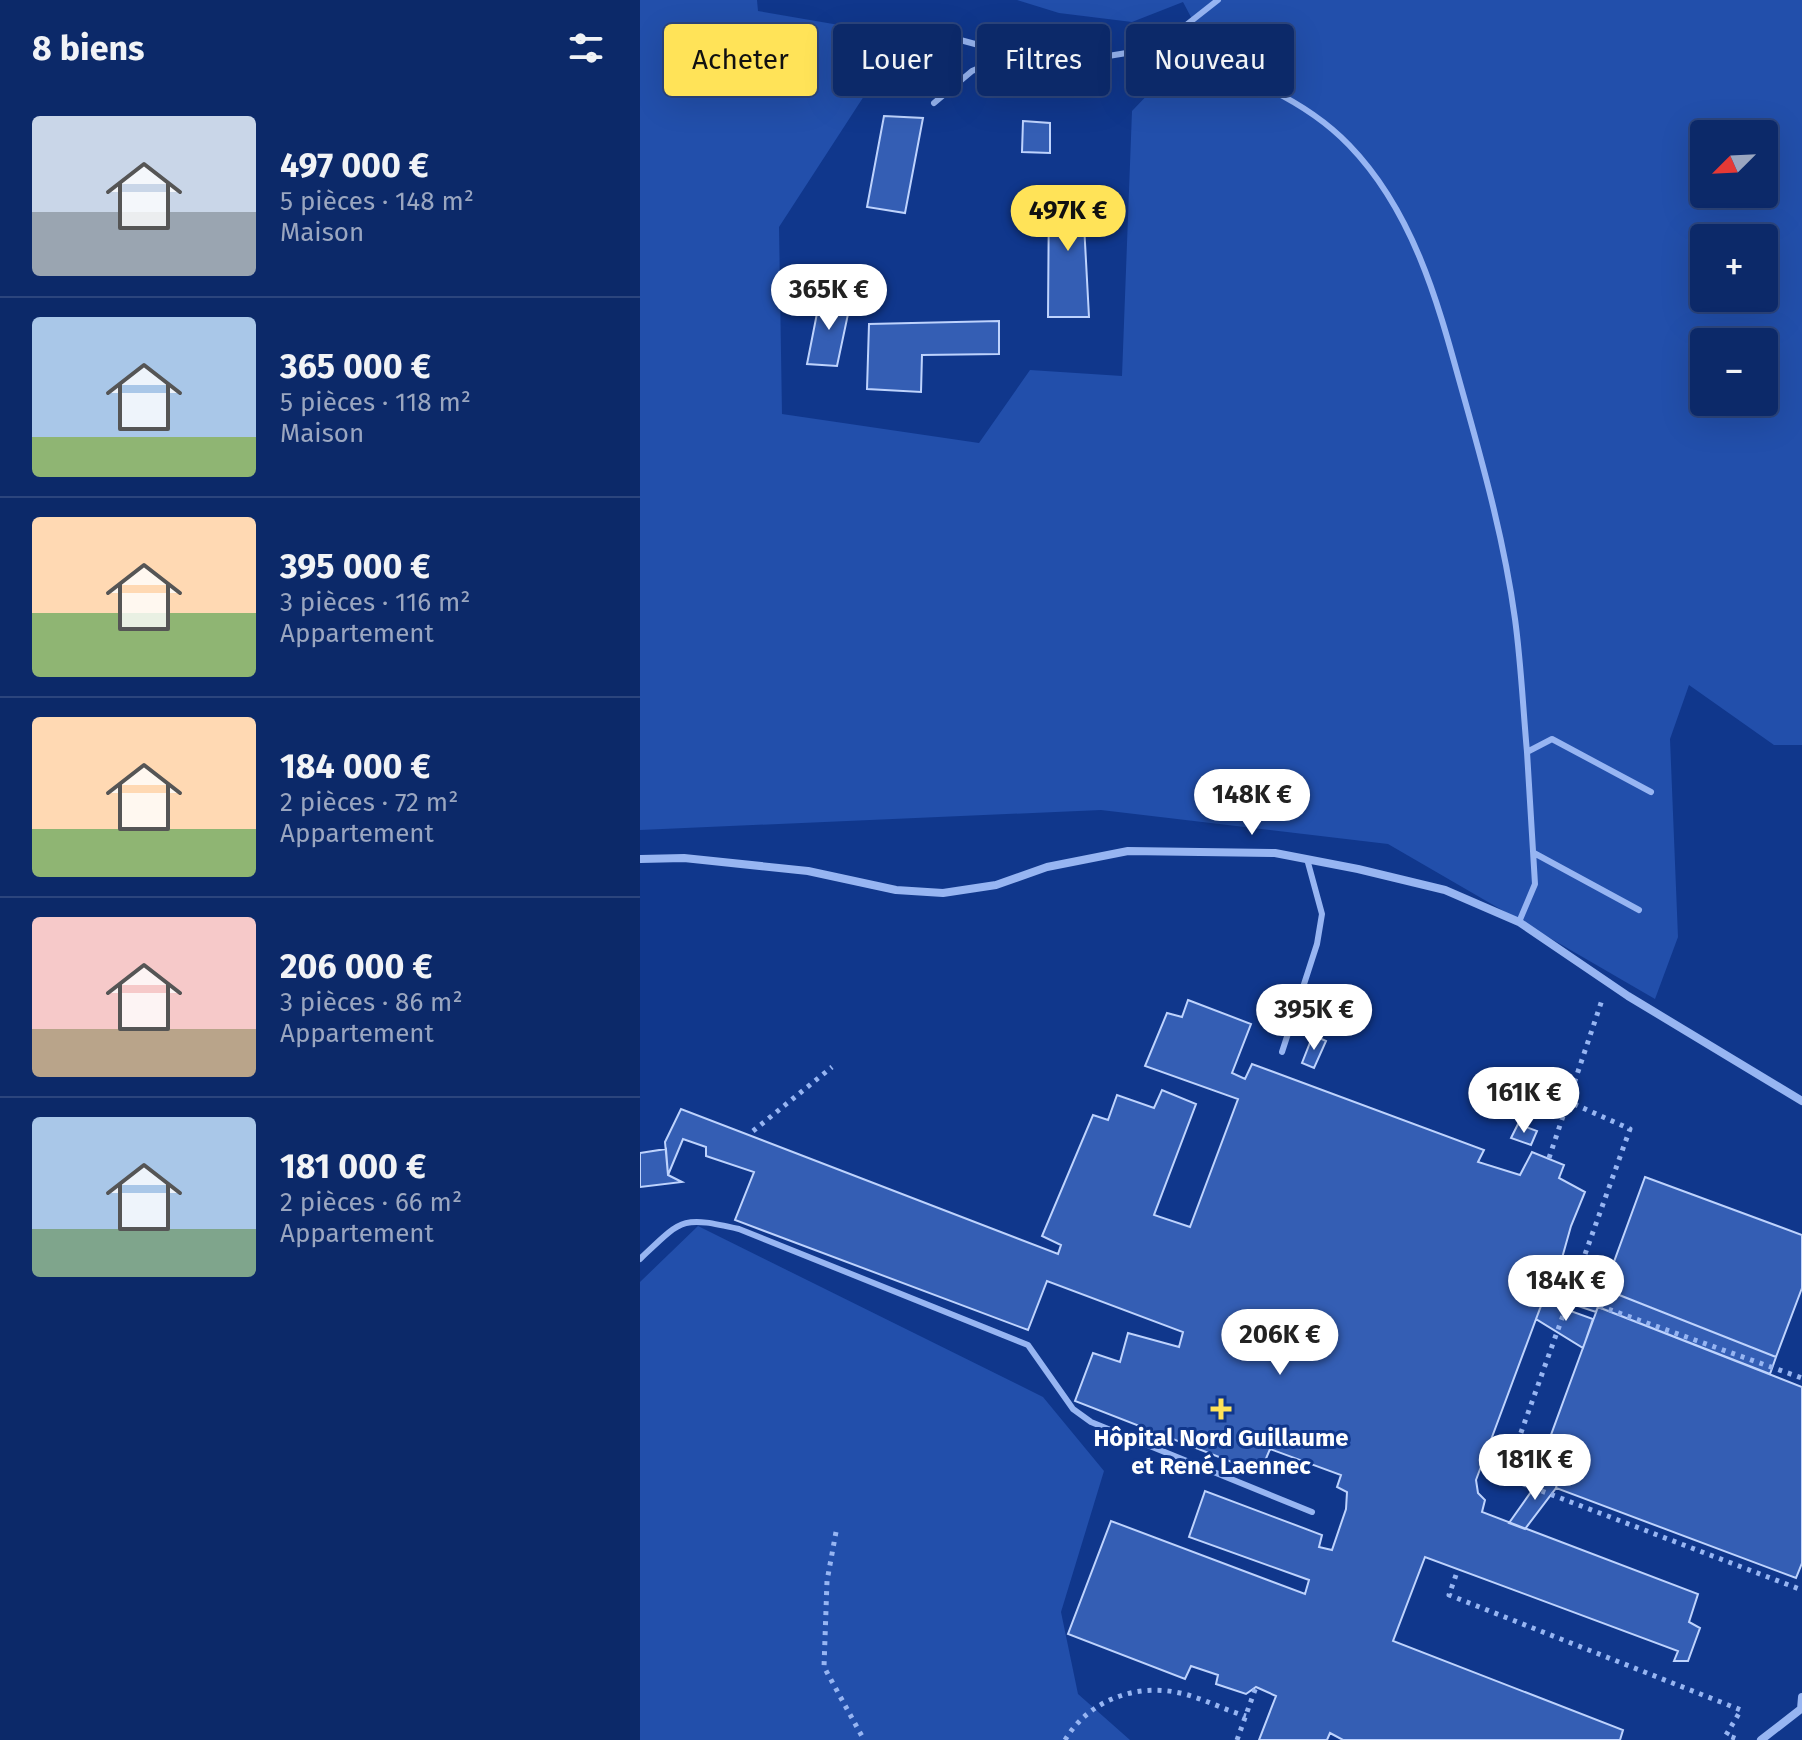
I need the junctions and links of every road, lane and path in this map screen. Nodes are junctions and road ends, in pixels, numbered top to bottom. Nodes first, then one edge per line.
1 (1218, 0) edge
2 (1188, 24) edge
3 (977, 69) edge
4 (1286, 96) edge
5 (934, 103) dead end
6 (1527, 752) junction
7 (1651, 792) dead end
8 (1534, 853) junction
9 (640, 859) edge
10 (1307, 859) junction
11 (1639, 910) dead end
12 (1519, 922) junction
13 (1608, 982) junction
14 (1282, 1052) dead end
15 (832, 1067) dead end
16 (1565, 1100) junction
17 (1802, 1101) edge
18 (753, 1131) dead end
19 (1549, 1158) dead end
20 (640, 1259) edge
21 (1571, 1296) junction
22 (1802, 1378) edge
23 (1312, 1512) dead end
24 (836, 1532) dead end
25 (1456, 1575) dead end
26 (1802, 1590) edge
27 (1256, 1687) dead end
28 (1802, 1697) edge
29 (1802, 1709) edge
30 (1246, 1716) junction
31 (1725, 1737) edge
32 (864, 1740) edge
33 (1065, 1740) edge
34 (1237, 1740) edge
35 (1740, 1740) edge
36 (1761, 1740) edge

1 - 2 lane
3 - 5 lane
4 - 6 lane
6 - 7 lane
6 - 8 lane
8 - 11 lane
8 - 12 lane
9 - 10 street
10 - 12 street
10 - 14 lane
12 - 13 street
13 - 16 path
13 - 17 street
15 - 18 path
16 - 19 path
16 - 21 path
20 - 23 lane
21 - 22 path
21 - 26 path
24 - 32 path
25 - 31 path
27 - 30 path
28 - 29 street
29 - 36 street
30 - 33 path
30 - 34 path
31 - 35 path

